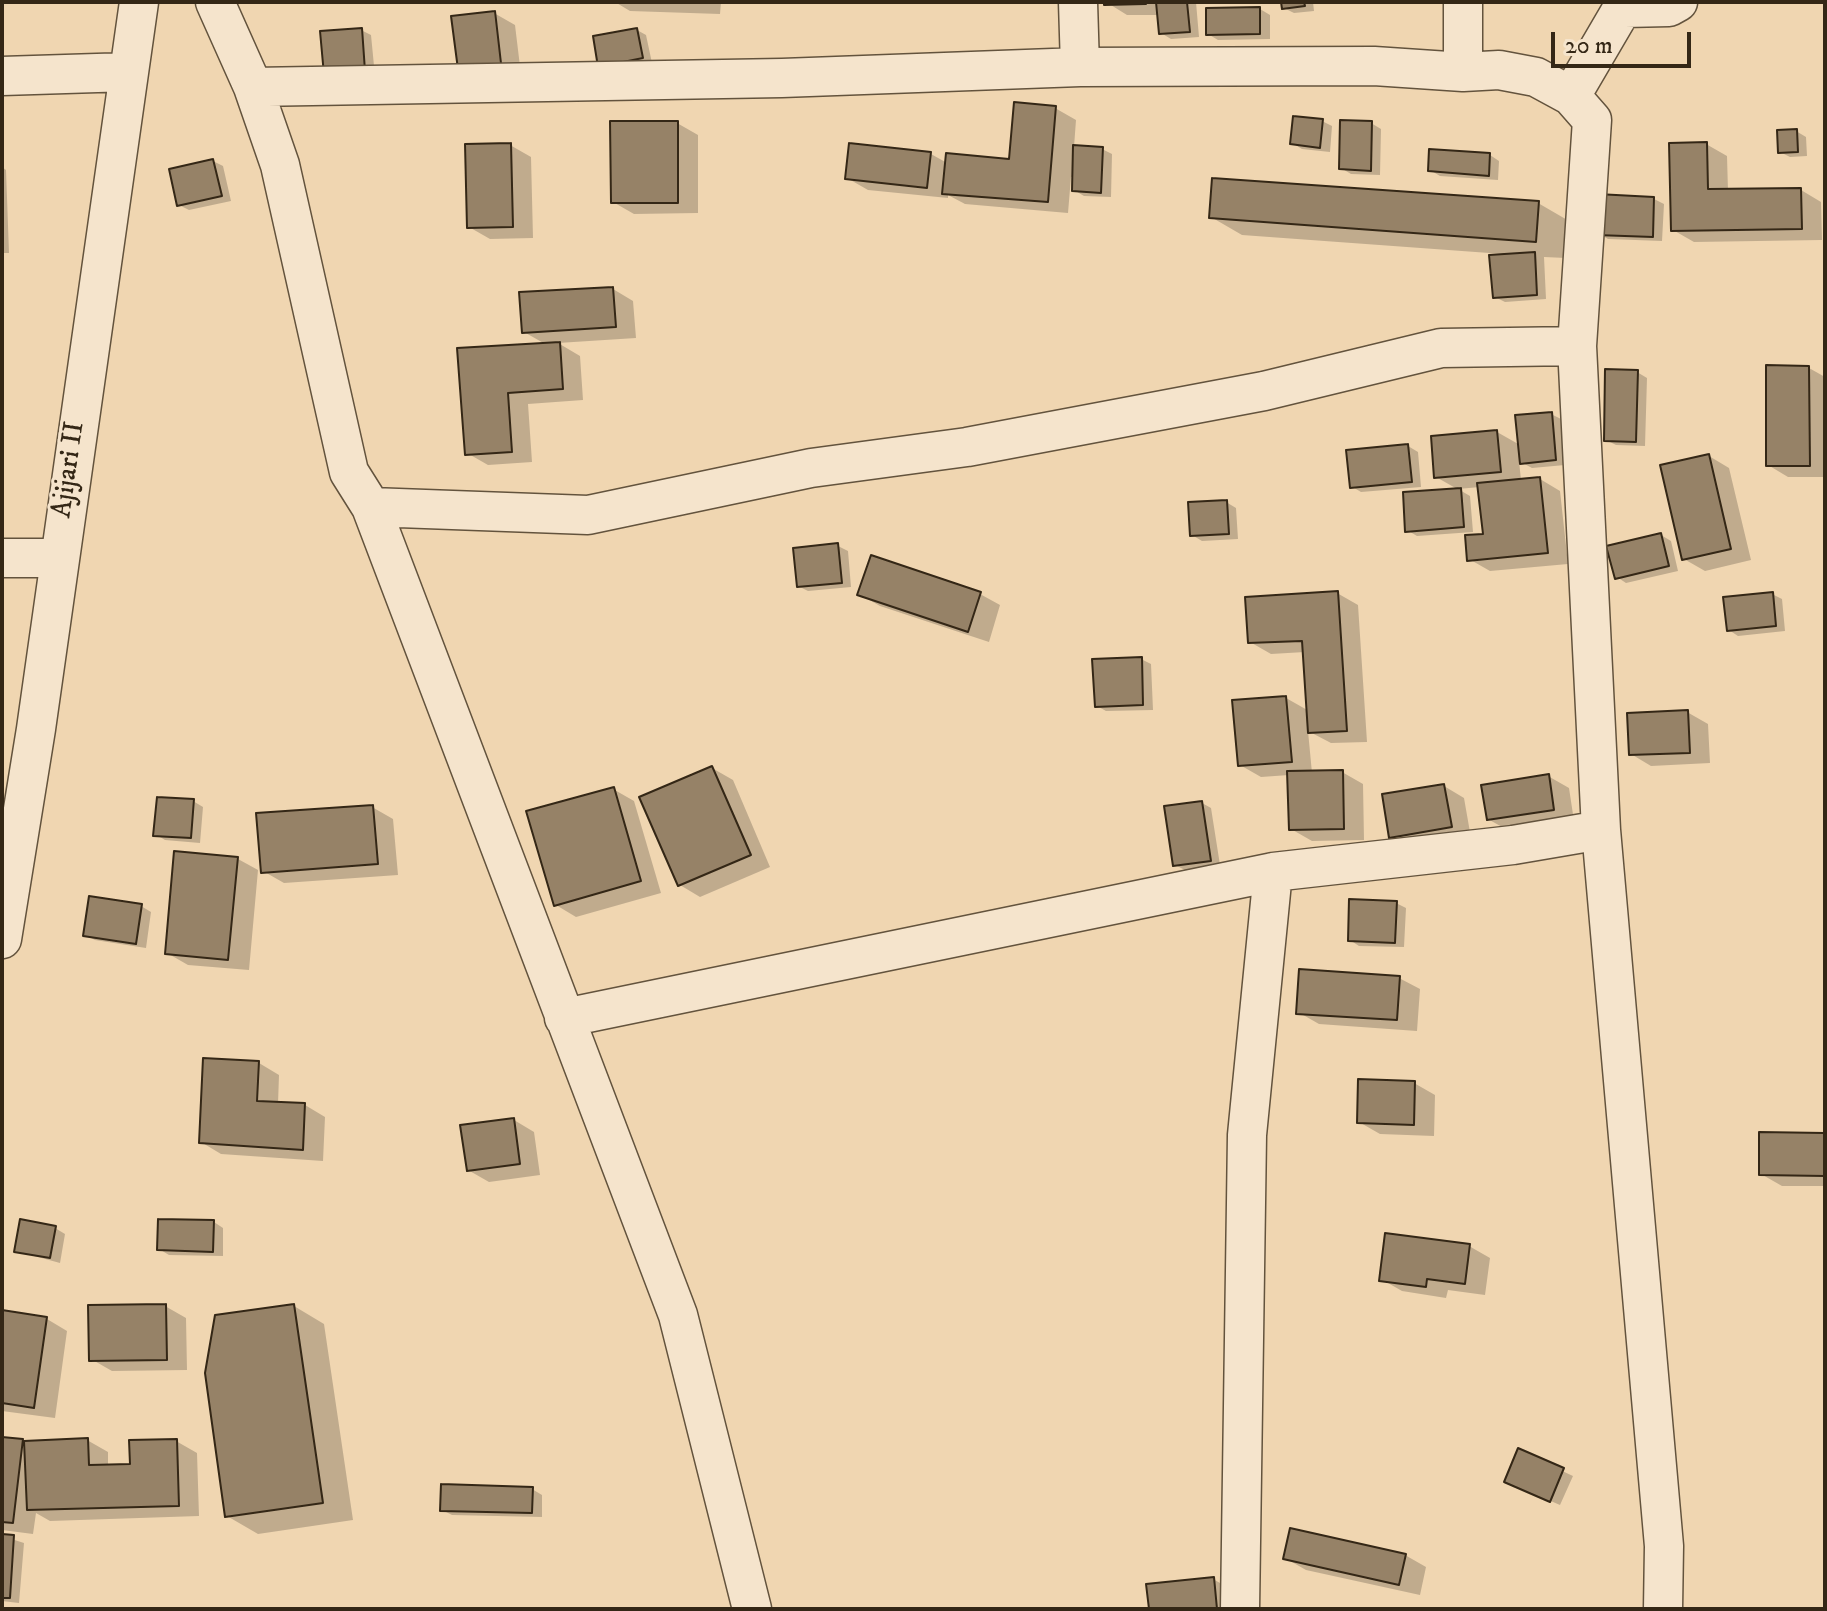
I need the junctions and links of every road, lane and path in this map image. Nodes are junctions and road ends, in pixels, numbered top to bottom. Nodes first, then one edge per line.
1 (139, 2) edge
2 (215, 2) edge
3 (1078, 2) edge
4 (1463, 2) edge
5 (1678, 2) edge
6 (1625, 5) edge
7 (1080, 67) junction
8 (129, 72) junction
9 (1463, 72) junction
10 (2, 76) edge
11 (253, 87) junction
12 (1571, 96) junction
13 (1577, 346) junction
14 (371, 507) junction
15 (2, 558) edge
16 (58, 558) junction
17 (1601, 830) junction
18 (1273, 872) junction
19 (2, 939) edge
20 (564, 1018) junction
21 (752, 1609) edge
22 (1240, 1609) edge
23 (1663, 1609) edge

1 - 8 street, Ajijari II
2 - 11 street
3 - 7 street
4 - 9 street
5 - 6 street
6 - 12 street
7 - 9 street
7 - 11 street
8 - 10 street
8 - 16 street, Ajijari II
9 - 12 street
11 - 14 street
12 - 13 street
13 - 14 street
13 - 17 street
14 - 20 street
15 - 16 street
16 - 19 street, Ajijari II
17 - 18 street
17 - 23 street
18 - 20 street
18 - 22 street
20 - 21 street

